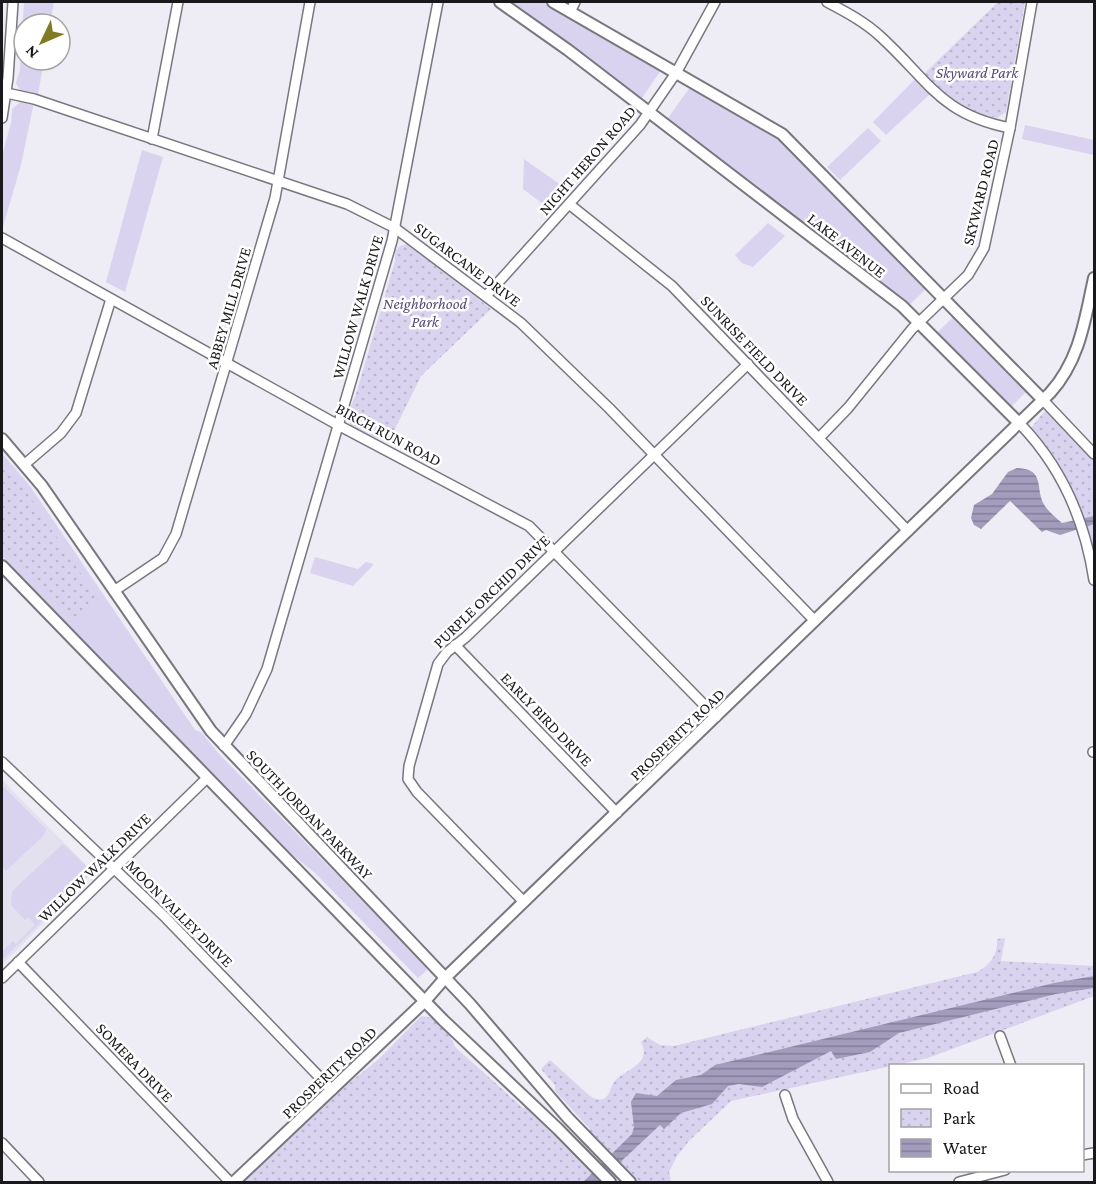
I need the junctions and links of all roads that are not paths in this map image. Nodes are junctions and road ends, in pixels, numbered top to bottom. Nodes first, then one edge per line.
1 (13, 2) edge
2 (178, 2) edge
3 (310, 2) edge
4 (438, 2) edge
5 (500, 2) edge
6 (553, 2) edge
7 (575, 2) edge
8 (715, 2) edge
9 (827, 2) edge
10 (1032, 2) edge
11 (570, 12) junction
12 (676, 73) junction
13 (4, 93) edge
14 (650, 112) junction
15 (2, 118) edge
16 (1010, 128) junction
17 (152, 139) junction
18 (278, 181) junction
19 (569, 204) junction
20 (395, 228) junction
21 (2, 238) edge
22 (1095, 278) edge
23 (486, 296) junction
24 (111, 299) junction
25 (944, 299) junction
26 (919, 322) junction
27 (227, 363) junction
28 (747, 364) junction
29 (1043, 400) junction
30 (1019, 423) junction
31 (338, 425) junction
32 (819, 438) junction
33 (2, 439) edge
34 (653, 454) junction
35 (1095, 454) edge
36 (25, 464) junction
37 (908, 531) junction
38 (555, 549) junction
39 (2, 566) edge
40 (1095, 580) edge
41 (114, 591) junction
42 (815, 621) junction
43 (455, 645) junction
44 (716, 717) junction
45 (224, 746) junction
46 (2, 762) edge
47 (207, 778) junction
48 (617, 813) junction
49 (114, 869) junction
50 (524, 902) junction
51 (18, 962) junction
52 (2, 978) edge
53 (445, 978) junction
54 (425, 1001) junction
55 (1000, 1036) dead end
56 (1011, 1064) edge
57 (333, 1090) junction
58 (784, 1095) dead end
59 (2, 1143) edge
60 (997, 1172) edge
61 (39, 1182) edge
62 (232, 1182) edge
63 (610, 1182) edge
64 (630, 1182) edge
65 (828, 1182) edge
66 (959, 1182) edge

1 - 13 street
2 - 17 street
3 - 18 street, ABBEY MILL DRIVE
4 - 20 street, WILLOW WALK DRIVE
5 - 14 street, LAKE AVENUE
6 - 11 street, LAKE AVENUE
7 - 11 street
8 - 12 street, NIGHT HERON ROAD
9 - 16 street
10 - 16 street, SKYWARD ROAD
11 - 12 street, LAKE AVENUE
12 - 14 street, NIGHT HERON ROAD
12 - 25 street, LAKE AVENUE
13 - 15 street
13 - 17 street, SUGARCANE DRIVE
14 - 19 street, NIGHT HERON ROAD
14 - 26 street, LAKE AVENUE
16 - 25 street, SKYWARD ROAD
17 - 18 street, SUGARCANE DRIVE
18 - 20 street, SUGARCANE DRIVE
18 - 27 street, ABBEY MILL DRIVE
19 - 23 street, NIGHT HERON ROAD
19 - 28 street, SUNRISE FIELD DRIVE
20 - 23 street, SUGARCANE DRIVE
20 - 31 street, WILLOW WALK DRIVE
21 - 24 street, BIRCH RUN ROAD
22 - 29 street, PROSPERITY ROAD
23 - 34 street, SUGARCANE DRIVE
24 - 27 street, BIRCH RUN ROAD
24 - 36 street
25 - 26 street, SKYWARD ROAD
25 - 29 street, LAKE AVENUE
26 - 30 street, LAKE AVENUE
26 - 32 street, SKYWARD ROAD
27 - 31 street, BIRCH RUN ROAD
27 - 41 street, ABBEY MILL DRIVE
28 - 32 street, SUNRISE FIELD DRIVE
28 - 34 street, PURPLE ORCHID DRIVE
29 - 30 street, PROSPERITY ROAD
29 - 35 street, LAKE AVENUE
30 - 37 street, PROSPERITY ROAD
30 - 40 street, LAKE AVENUE
31 - 38 street, BIRCH RUN ROAD
31 - 45 street, WILLOW WALK DRIVE
32 - 37 street, SUNRISE FIELD DRIVE
33 - 36 street, SOUTH JORDAN PARKWAY
34 - 38 street, PURPLE ORCHID DRIVE
34 - 42 street, SUGARCANE DRIVE
36 - 41 street, SOUTH JORDAN PARKWAY
37 - 42 street, PROSPERITY ROAD
38 - 43 street, PURPLE ORCHID DRIVE
38 - 44 street, BIRCH RUN ROAD
39 - 47 street
41 - 45 street, SOUTH JORDAN PARKWAY
42 - 44 street, PROSPERITY ROAD
43 - 48 street, EARLY BIRD DRIVE
43 - 50 street, PURPLE ORCHID DRIVE
44 - 48 street, PROSPERITY ROAD
45 - 53 street, SOUTH JORDAN PARKWAY
46 - 49 street, MOON VALLEY DRIVE
47 - 49 street, WILLOW WALK DRIVE
47 - 54 street
48 - 50 street, PROSPERITY ROAD
49 - 51 street, WILLOW WALK DRIVE
49 - 57 street, MOON VALLEY DRIVE
50 - 53 street, PROSPERITY ROAD
51 - 52 street, WILLOW WALK DRIVE
51 - 62 street, SOMERA DRIVE
53 - 54 street, PROSPERITY ROAD
53 - 64 street, SOUTH JORDAN PARKWAY
54 - 57 street, PROSPERITY ROAD
54 - 63 street
55 - 56 street
57 - 62 street, PROSPERITY ROAD
58 - 65 street
59 - 61 street
60 - 66 street

